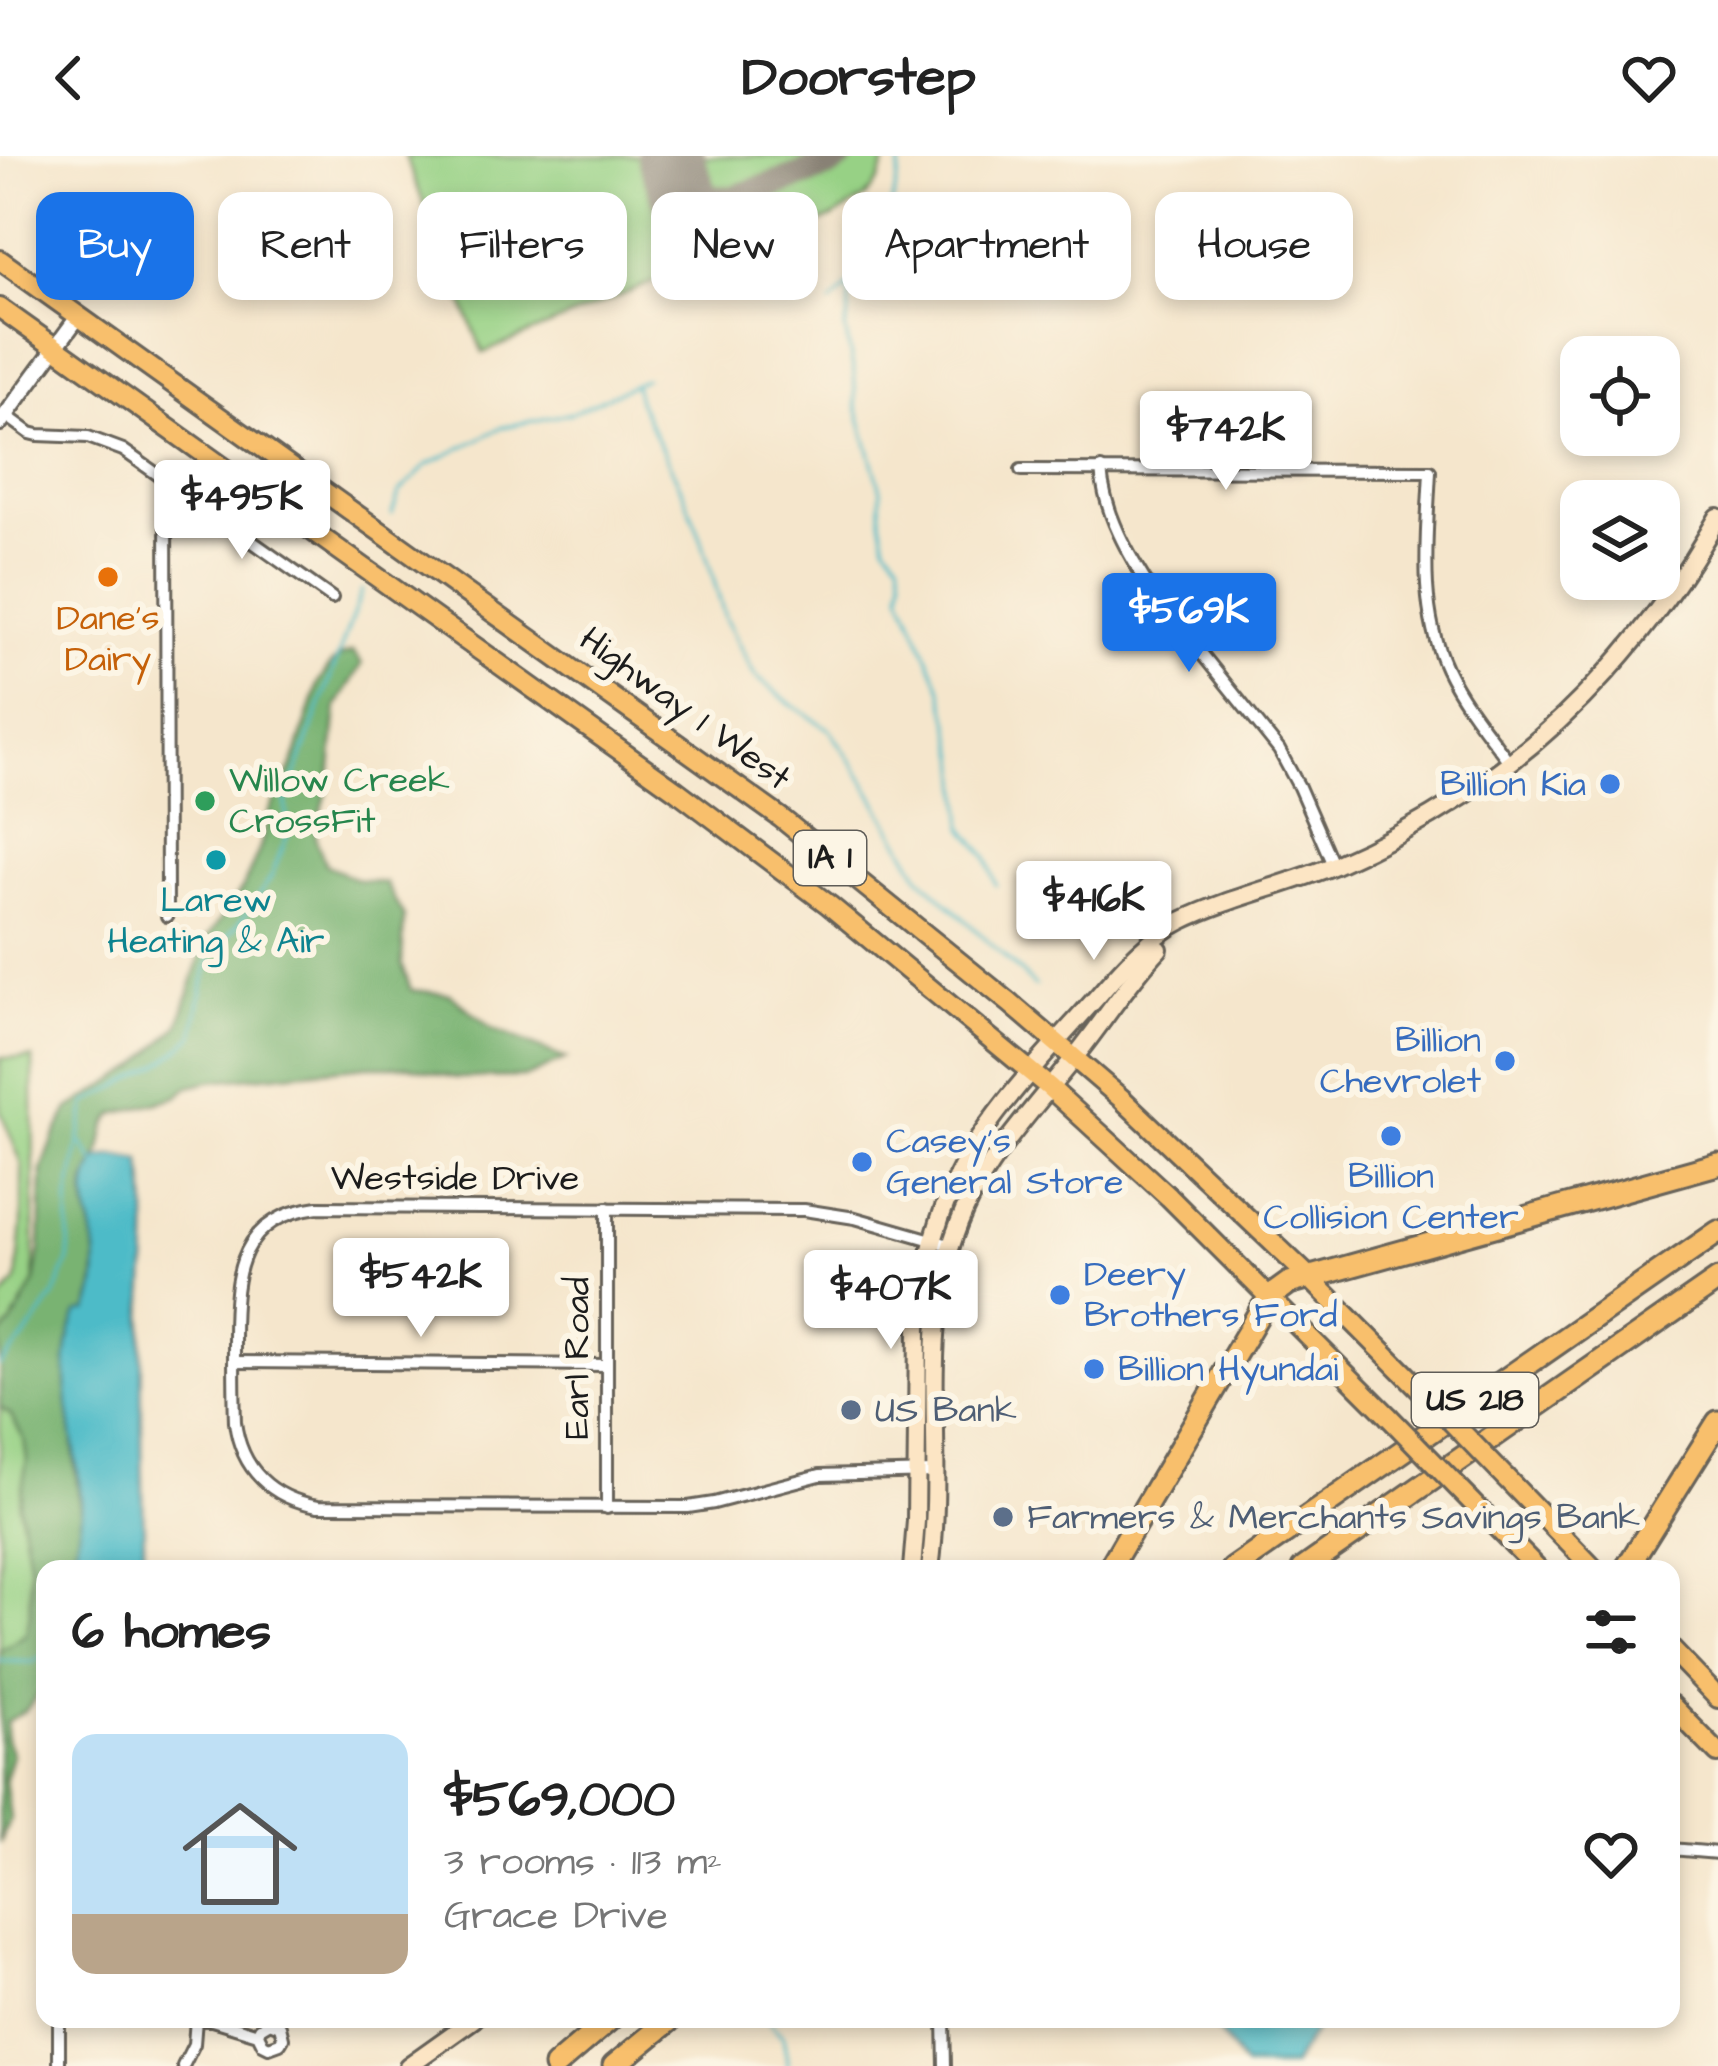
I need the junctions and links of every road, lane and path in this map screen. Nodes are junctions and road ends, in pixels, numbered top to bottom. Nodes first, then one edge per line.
1 (0, 260) edge
2 (0, 308) edge
3 (78, 317) junction
4 (57, 348) junction
5 (4, 419) edge
6 (1101, 469) junction
7 (1021, 470) dead end
8 (166, 481) junction
9 (1718, 517) edge
10 (444, 578) junction
11 (332, 598) dead end
12 (421, 611) junction
13 (1510, 763) junction
14 (787, 823) junction
15 (764, 856) junction
16 (1333, 866) junction
17 (1200, 913) junction
18 (167, 916) dead end
19 (1055, 1044) junction
20 (1073, 1060) junction
21 (1032, 1072) junction
22 (1049, 1087) junction
23 (1718, 1164) edge
24 (607, 1208) junction
25 (1718, 1232) edge
26 (941, 1242) junction
27 (1308, 1276) junction
28 (1718, 1280) edge
29 (1271, 1296) junction
30 (234, 1362) junction
31 (607, 1365) junction
32 (1718, 1422) edge
33 (926, 1472) junction
34 (607, 1508) junction
35 (913, 1560) edge
36 (931, 1560) edge
37 (1114, 1560) edge
38 (1246, 1560) edge
39 (1317, 1560) edge
40 (1529, 1560) edge
41 (1585, 1560) edge
42 (1632, 1560) edge
43 (1680, 1658) edge
44 (1718, 1698) edge
45 (1680, 1714) edge
46 (1718, 1753) edge
47 (1680, 1850) edge
48 (1718, 1853) edge
49 (59, 2028) edge
50 (195, 2028) edge
51 (238, 2028) edge
52 (461, 2028) edge
53 (599, 2028) edge
54 (660, 2028) edge
55 (944, 2028) edge
56 (258, 2034) dead end
57 (59, 2066) edge
58 (183, 2066) edge
59 (408, 2066) edge
60 (555, 2066) edge
61 (614, 2066) edge
62 (945, 2066) edge

1 - 3 main road, Highway 1 West / IA 1
2 - 4 main road, Highway 1 West / IA 1
3 - 4 street
3 - 10 main road, Highway 1 West / IA 1
4 - 5 street
4 - 12 main road, Highway 1 West / IA 1
5 - 8 street
6 - 7 street
6 - 13 street
6 - 16 street
8 - 11 street
8 - 18 street
9 - 13 main road
10 - 12 main road
10 - 14 main road, Highway 1 West / IA 1
12 - 15 main road, Highway 1 West / IA 1
13 - 16 main road
14 - 15 main road
14 - 19 main road, Highway 1 West / IA 1
15 - 21 main road, Highway 1 West / IA 1
16 - 17 main road
17 - 19 main road
17 - 20 main road
19 - 20 main road, Highway 1 West / IA 1
19 - 21 main road
20 - 22 main road
20 - 27 main road, Highway 1 West / IA 1
21 - 22 main road, Highway 1 West / IA 1
21 - 26 main road
22 - 26 main road
22 - 29 main road, Highway 1 West / IA 1
23 - 27 highway
24 - 26 street, Westside Drive
24 - 30 street, Westside Drive
24 - 31 street, Earl Road
25 - 38 highway, US 218
26 - 33 main road
27 - 29 highway
27 - 41 main road, Highway 1 West / IA 1, bridge
28 - 39 highway, US 218
29 - 37 highway
29 - 40 main road, Highway 1 West / IA 1, bridge
30 - 31 street
30 - 34 street, Westside Drive
31 - 34 street, Earl Road
32 - 42 highway
33 - 34 street, Westside Drive
33 - 35 main road
33 - 36 main road
43 - 44 main road
45 - 46 main road
47 - 48 street
49 - 57 street
50 - 58 street
51 - 56 street
52 - 59 main road
53 - 60 highway
54 - 61 highway
55 - 62 street

